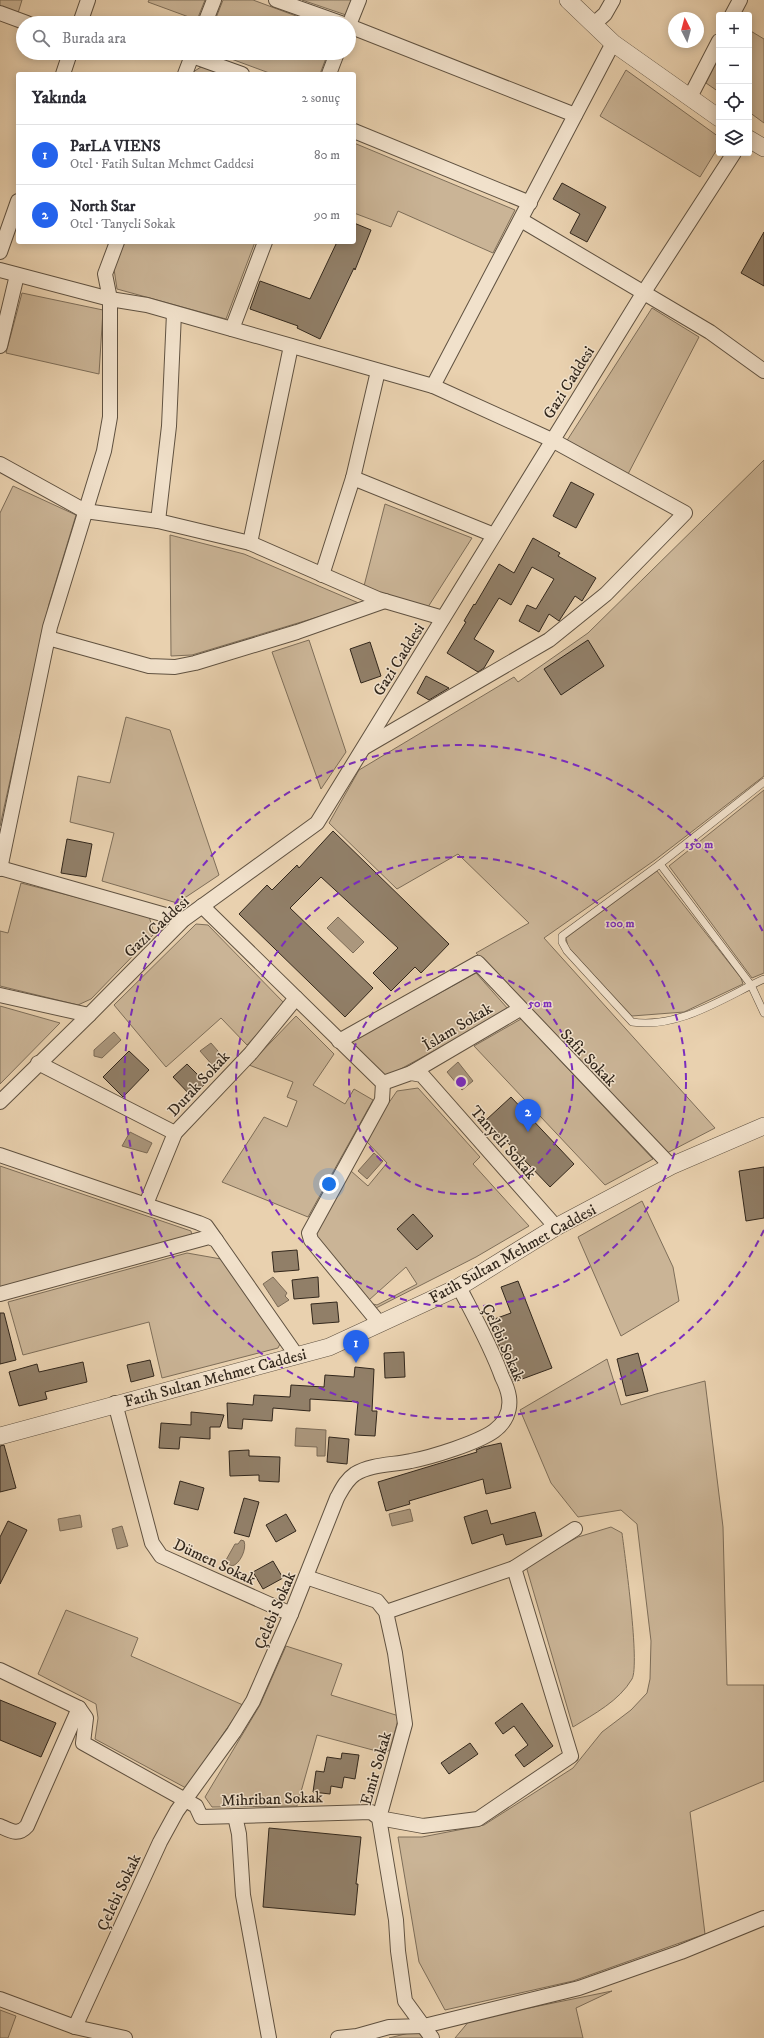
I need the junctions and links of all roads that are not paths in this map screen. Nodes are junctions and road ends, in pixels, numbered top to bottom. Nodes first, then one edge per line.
1 (88, 0) edge
2 (214, 0) edge
3 (276, 0) edge
4 (359, 0) edge
5 (568, 0) edge
6 (613, 0) edge
7 (740, 0) edge
8 (734, 12) edge
9 (0, 13) edge
10 (82, 16) edge
11 (208, 16) edge
12 (321, 16) edge
13 (353, 16) edge
14 (16, 19) edge
15 (594, 24) junction
16 (356, 28) edge
17 (613, 43) junction
18 (716, 47) edge
19 (68, 60) edge
20 (190, 60) edge
21 (205, 60) edge
22 (335, 60) edge
23 (64, 72) edge
24 (186, 72) edge
25 (237, 72) edge
26 (330, 72) edge
27 (690, 97) junction
28 (575, 115) junction
29 (716, 116) edge
30 (356, 132) edge
31 (752, 141) edge
32 (764, 148) edge
33 (732, 156) edge
34 (530, 204) junction
35 (16, 207) edge
36 (521, 220) junction
37 (117, 244) edge
38 (264, 244) edge
39 (0, 252) edge
40 (0, 270) edge
41 (16, 274) junction
42 (644, 292) junction
43 (110, 299) junction
44 (174, 313) junction
45 (232, 329) junction
46 (0, 346) edge
47 (291, 346) junction
48 (378, 371) junction
49 (764, 372) edge
50 (433, 386) junction
51 (552, 440) junction
52 (0, 464) edge
53 (352, 478) junction
54 (85, 511) junction
55 (158, 521) junction
56 (494, 535) junction
57 (250, 543) junction
58 (322, 575) junction
59 (385, 601) junction
60 (443, 618) junction
61 (48, 638) junction
62 (363, 748) junction
63 (764, 782) edge
64 (660, 864) junction
65 (0, 869) edge
66 (202, 906) junction
67 (183, 920) junction
68 (764, 979) edge
69 (751, 985) junction
70 (0, 995) edge
71 (296, 998) junction
72 (520, 1009) junction
73 (764, 1013) edge
74 (89, 1015) junction
75 (339, 1041) junction
76 (38, 1064) junction
77 (412, 1073) junction
78 (383, 1084) junction
79 (0, 1102) edge
80 (764, 1126) edge
81 (175, 1133) junction
82 (0, 1155) edge
83 (671, 1166) junction
84 (146, 1204) junction
85 (556, 1227) junction
86 (216, 1240) junction
87 (459, 1287) junction
88 (0, 1294) edge
89 (380, 1324) junction
90 (297, 1356) junction
91 (116, 1403) junction
92 (0, 1436) edge
93 (576, 1529) dead end
94 (514, 1568) junction
95 (306, 1577) junction
96 (386, 1612) junction
97 (291, 1614) junction
98 (0, 1670) edge
99 (79, 1708) junction
100 (185, 1800) junction
101 (235, 1816) junction
102 (379, 1818) junction
103 (0, 1826) edge
104 (764, 1918) edge
105 (0, 1999) edge
106 (424, 2026) junction
107 (75, 2027) junction
108 (125, 2038) edge
109 (270, 2038) edge
110 (338, 2038) edge
111 (432, 2038) edge

1 - 10 street
2 - 11 street
3 - 12 street
4 - 13 street
5 - 15 street
6 - 15 street
7 - 8 street
9 - 14 street
15 - 17 street
16 - 28 street
17 - 27 street
17 - 28 street
18 - 27 street
19 - 23 street
20 - 24 street
21 - 25 street
22 - 26 street
27 - 29 street
28 - 34 street
30 - 34 street
31 - 32 street
33 - 42 street, Gazi Caddesi
34 - 36 street
35 - 39 street
36 - 42 street
36 - 50 street
37 - 43 street
38 - 45 street
40 - 41 street
41 - 43 street
41 - 46 street
42 - 49 street
42 - 51 street, Gazi Caddesi
43 - 44 street
43 - 54 street
44 - 45 street
44 - 55 street
45 - 47 street
47 - 48 street
47 - 57 street
48 - 50 street
48 - 53 street
50 - 51 street
51 - 56 street, Gazi Caddesi
51 - 62 street
52 - 54 street
53 - 56 street
53 - 58 street
54 - 55 street
54 - 61 street
55 - 57 street
56 - 60 street, Gazi Caddesi
57 - 58 street
58 - 59 street
59 - 60 street
59 - 61 street
60 - 62 street, Gazi Caddesi
61 - 65 street
62 - 66 street, Gazi Caddesi
63 - 64 lane
64 - 69 lane
64 - 69 lane
65 - 67 street
66 - 67 street, Gazi Caddesi
66 - 71 street
67 - 74 street, Gazi Caddesi
68 - 69 lane
69 - 73 lane
70 - 74 street
71 - 75 street
71 - 81 street, Durak Sokak
72 - 75 street, Safir Sokak
72 - 77 street, İslam Sokak
72 - 83 street, Safir Sokak
74 - 76 street, Gazi Caddesi
75 - 78 street
76 - 79 street, Gazi Caddesi
76 - 81 street
77 - 78 street
77 - 85 street, Tanyeli Sokak
78 - 89 street
80 - 83 street, Fatih Sultan Mehmet Caddesi
81 - 84 street, Durak Sokak
82 - 84 street
83 - 85 street, Fatih Sultan Mehmet Caddesi
84 - 86 street
85 - 87 street, Fatih Sultan Mehmet Caddesi
86 - 88 street
86 - 90 street
87 - 89 street, Fatih Sultan Mehmet Caddesi
87 - 95 street, Çelebi Sokak
89 - 90 street, Fatih Sultan Mehmet Caddesi
90 - 91 street, Fatih Sultan Mehmet Caddesi
91 - 92 street, Fatih Sultan Mehmet Caddesi
91 - 97 street, Dümen Sokak
93 - 94 street
94 - 96 street
94 - 102 street, Emir Sokak
95 - 96 street
95 - 97 street, Çelebi Sokak
96 - 102 street, Emir Sokak
97 - 100 street, Çelebi Sokak
98 - 99 street
99 - 100 street, Mihriban Sokak
99 - 103 street
100 - 101 street, Mihriban Sokak
100 - 107 street, Çelebi Sokak
101 - 102 street, Mihriban Sokak
101 - 109 street
102 - 106 street
104 - 106 street
105 - 107 street
106 - 110 street
106 - 111 street
107 - 108 street

